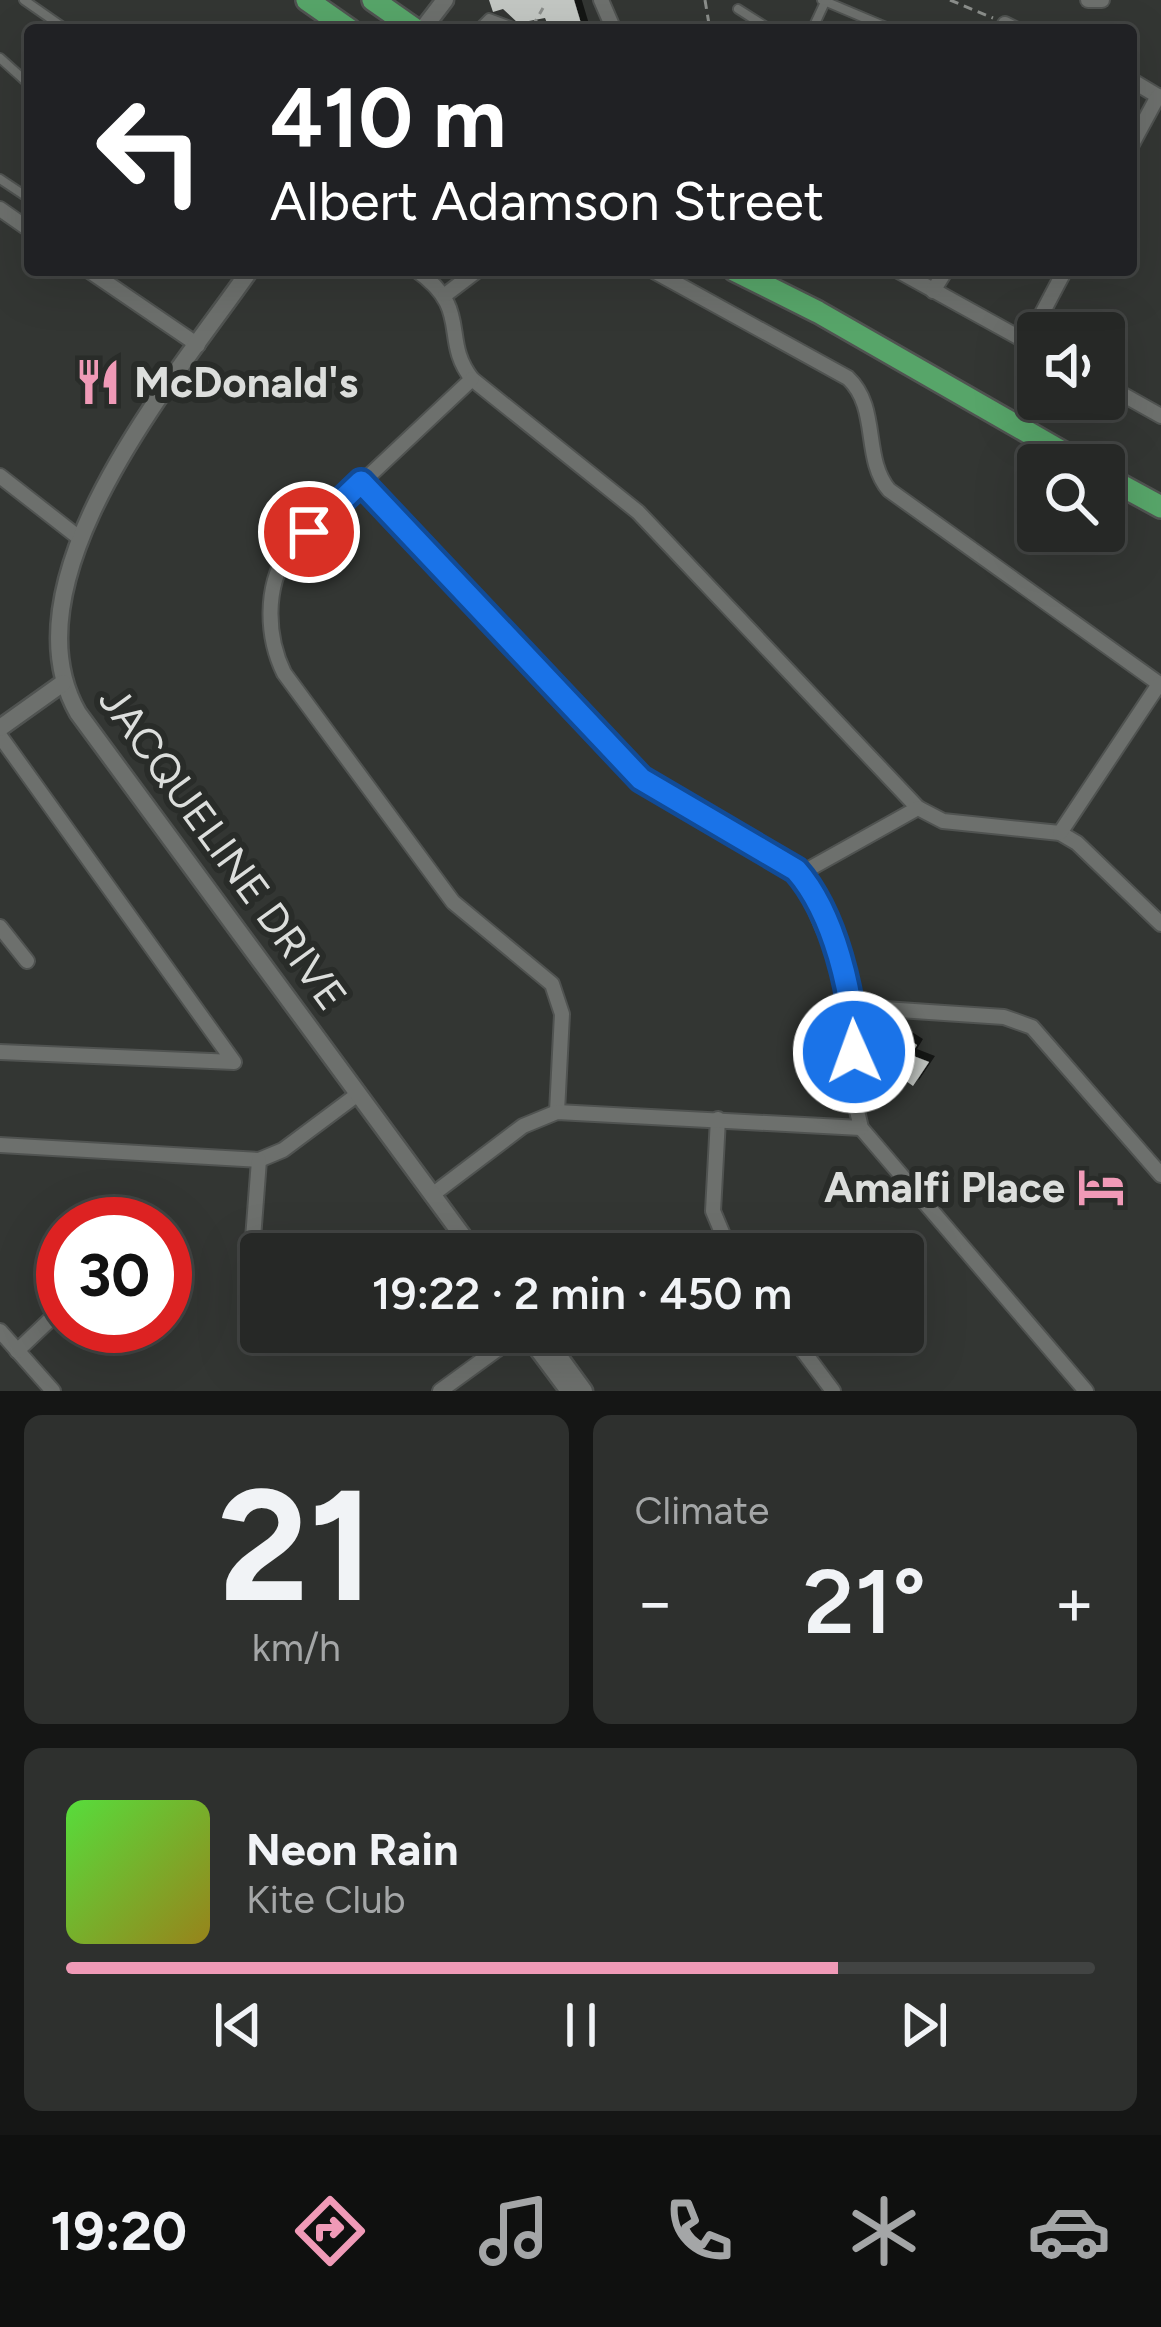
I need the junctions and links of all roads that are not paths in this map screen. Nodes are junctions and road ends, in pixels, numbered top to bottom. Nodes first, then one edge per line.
1 (24, 0) edge
2 (307, 0) edge
3 (373, 0) edge
4 (445, 0) edge
5 (824, 0) edge
6 (1088, 0) edge
7 (1102, 0) edge
8 (738, 9) dead end
9 (58, 24) edge
10 (341, 24) edge
11 (410, 24) edge
12 (424, 24) edge
13 (762, 24) edge
14 (879, 24) edge
15 (0, 58) edge
16 (24, 80) edge
17 (1159, 97) edge
18 (1137, 136) edge
19 (97, 276) edge
20 (246, 276) edge
21 (423, 276) edge
22 (470, 276) edge
23 (663, 276) edge
24 (746, 276) edge
25 (773, 276) edge
26 (907, 276) edge
27 (942, 276) edge
28 (1062, 276) edge
29 (933, 291) junction
30 (445, 295) junction
31 (818, 312) junction
32 (1047, 312) edge
33 (1017, 337) edge
34 (198, 345) junction
35 (472, 379) junction
36 (1125, 396) edge
37 (1161, 416) edge
38 (1048, 444) edge
39 (0, 476) edge
40 (361, 482) junction
41 (1125, 487) edge
42 (1161, 507) edge
43 (78, 537) junction
44 (63, 683) junction
45 (1160, 685) edge
46 (0, 732) edge
47 (14, 755) junction
48 (0, 765) edge
49 (917, 808) junction
50 (1060, 833) junction
51 (800, 874) junction
52 (1161, 924) edge
53 (0, 927) edge
54 (27, 962) dead end
55 (854, 1007) junction
56 (0, 1052) edge
57 (358, 1094) junction
58 (557, 1112) junction
59 (718, 1119) junction
60 (861, 1128) junction
61 (0, 1145) edge
62 (259, 1160) junction
63 (1161, 1175) edge
64 (432, 1195) junction
65 (253, 1233) edge
66 (460, 1233) edge
67 (721, 1233) edge
68 (0, 1331) edge
69 (36, 1333) edge
70 (17, 1351) junction
71 (493, 1353) edge
72 (539, 1353) edge
73 (556, 1353) edge
74 (805, 1353) edge
75 (53, 1391) edge
76 (440, 1391) edge
77 (568, 1391) edge
78 (584, 1391) edge
79 (833, 1391) edge
80 (1086, 1391) edge

1 - 9 lane
2 - 10 main road
3 - 11 main road
4 - 12 street
5 - 14 lane
6 - 7 street
8 - 13 lane
15 - 16 lane
17 - 18 street
19 - 34 street
20 - 34 street, JACQUELINE DRIVE
21 - 30 street
22 - 30 street
23 - 45 street
24 - 31 main road
25 - 31 main road
26 - 29 street
27 - 29 street
28 - 32 street
29 - 33 street
30 - 35 street
31 - 38 main road
34 - 43 street, JACQUELINE DRIVE
35 - 40 street
35 - 49 street
36 - 37 street
39 - 43 street
40 - 51 street
40 - 58 street
41 - 42 main road
43 - 44 street, JACQUELINE DRIVE
44 - 46 street
44 - 57 street, JACQUELINE DRIVE
45 - 50 street
46 - 47 street
47 - 48 street
47 - 56 street
49 - 50 street
49 - 51 street
50 - 52 street
51 - 55 street
53 - 54 street
55 - 60 street
55 - 63 street
57 - 62 street
57 - 64 street, JACQUELINE DRIVE
58 - 59 street
58 - 64 street
59 - 60 street
59 - 67 street
60 - 80 street
61 - 62 street
62 - 65 street
64 - 66 street, JACQUELINE DRIVE
68 - 70 street
69 - 70 street
70 - 75 street
71 - 76 street
72 - 77 street
73 - 78 street
74 - 79 street

